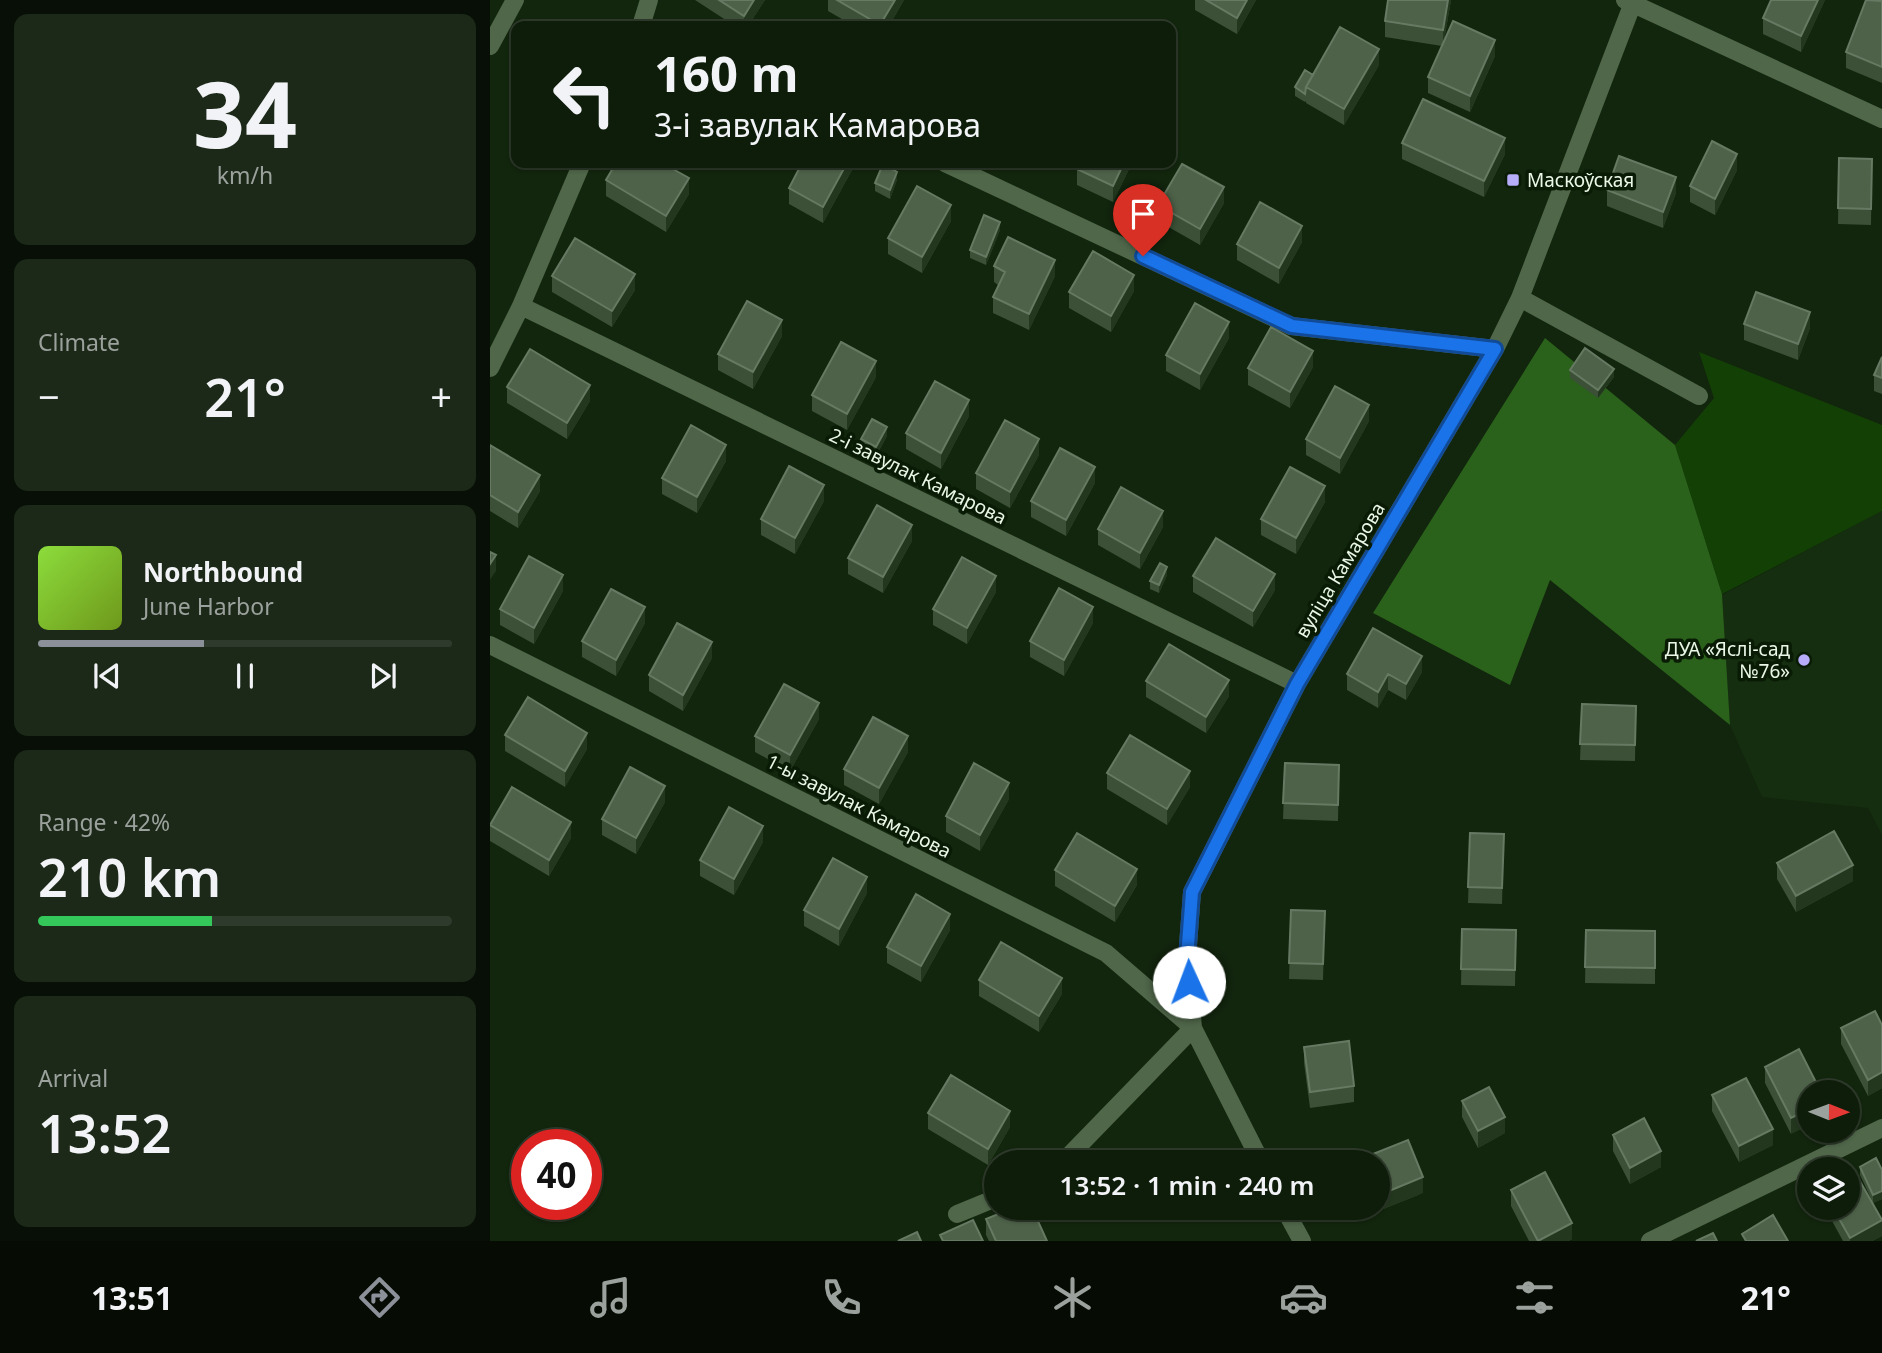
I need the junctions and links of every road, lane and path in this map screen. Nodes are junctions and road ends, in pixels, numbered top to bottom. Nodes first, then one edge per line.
1 (515, 0) edge
2 (649, 0) edge
3 (1630, 1) edge
4 (647, 21) edge
5 (490, 46) edge
6 (1882, 119) edge
7 (580, 168) edge
8 (956, 168) edge
9 (1520, 298) junction
10 (521, 306) junction
11 (1495, 349) junction
12 (490, 368) edge
13 (1699, 396) dead end
14 (490, 645) edge
15 (1297, 684) junction
16 (1193, 1028) junction
17 (1882, 1128) edge
18 (1075, 1150) edge
19 (1255, 1150) edge
20 (984, 1204) edge
21 (957, 1214) dead end
22 (1291, 1220) edge
23 (1302, 1241) edge
24 (1650, 1241) edge

1 - 5 street
2 - 4 street
3 - 6 street
3 - 9 street, вуліца Камарова
7 - 10 street
8 - 11 street
9 - 11 street, вуліца Камарова
9 - 13 street
10 - 12 street
10 - 15 street, 2-і завулак Камарова
11 - 15 street, вуліца Камарова
14 - 16 street, 1-ы завулак Камарова
15 - 16 street, вуліца Камарова
16 - 18 street
16 - 19 street, вуліца Камарова
17 - 24 street
20 - 21 street
22 - 23 street

